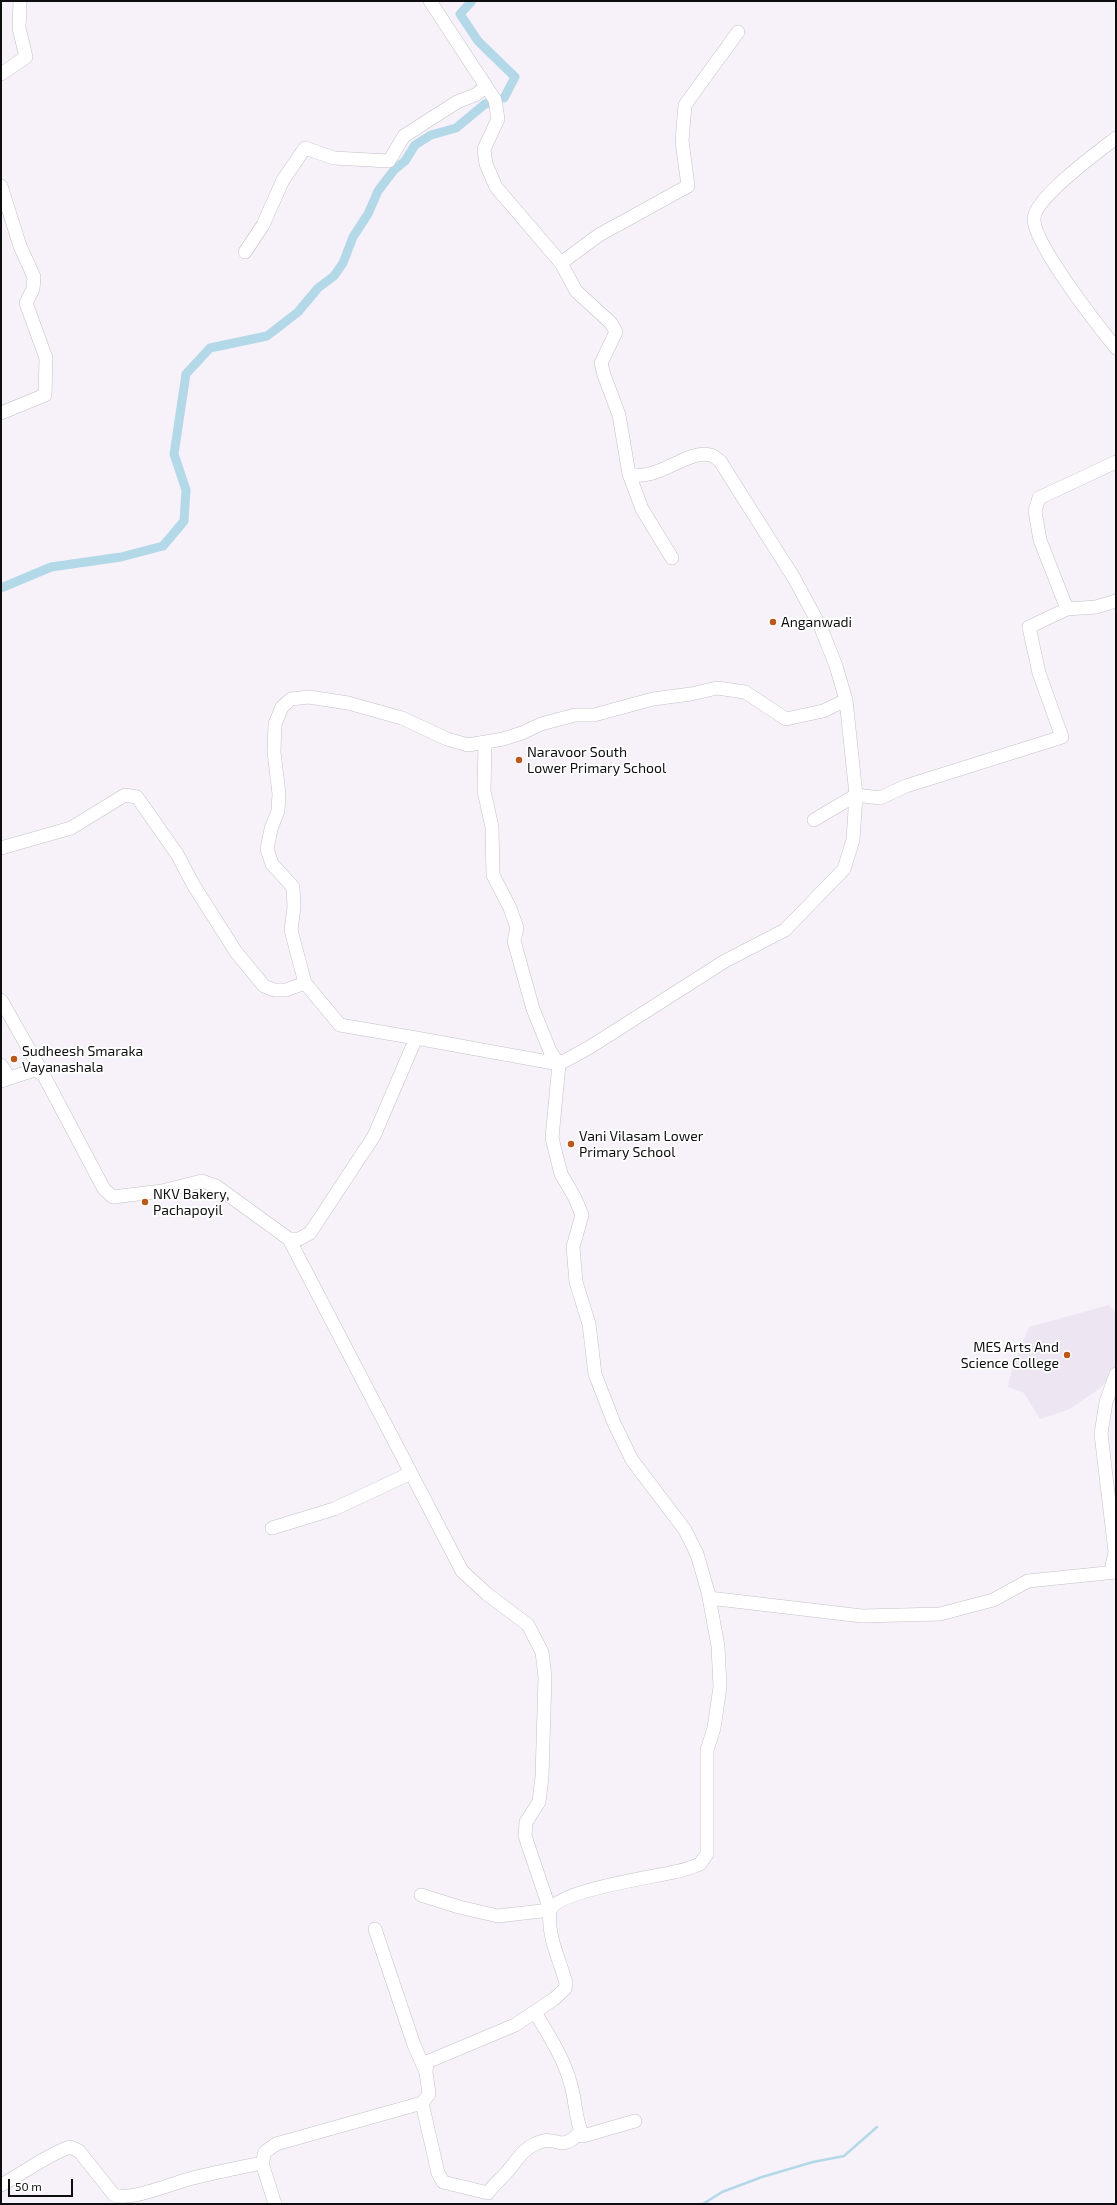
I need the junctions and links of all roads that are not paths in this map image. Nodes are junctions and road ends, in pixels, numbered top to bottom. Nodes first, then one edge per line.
1 (20, 1) edge
2 (430, 1) edge
3 (738, 32) dead end
4 (1, 74) edge
5 (486, 86) junction
6 (1116, 138) edge
7 (1, 186) edge
8 (245, 252) dead end
9 (561, 263) junction
10 (1116, 348) edge
11 (1, 413) edge
12 (1116, 462) edge
13 (629, 474) junction
14 (672, 558) dead end
15 (1116, 602) edge
16 (1067, 609) junction
17 (846, 700) junction
18 (485, 743) junction
19 (856, 796) junction
20 (814, 820) dead end
21 (1, 848) edge
22 (305, 983) junction
23 (1, 1000) edge
24 (416, 1038) junction
25 (559, 1064) junction
26 (1, 1065) edge
27 (43, 1074) junction
28 (5, 1080) edge
29 (289, 1239) junction
30 (1116, 1374) edge
31 (411, 1473) junction
32 (272, 1528) dead end
33 (1113, 1572) edge
34 (709, 1598) junction
35 (421, 1895) dead end
36 (550, 1910) junction
37 (375, 1929) dead end
38 (535, 2012) junction
39 (426, 2072) junction
40 (422, 2104) junction
41 (635, 2121) dead end
42 (580, 2131) junction
43 (262, 2163) junction
44 (1, 2185) edge
45 (275, 2204) edge

1 - 4 street
2 - 5 street
3 - 9 street
5 - 8 street
5 - 9 street
6 - 10 street
7 - 11 street
9 - 13 street
12 - 16 street
13 - 14 street
13 - 17 street
15 - 16 street
16 - 19 street
17 - 18 street
17 - 19 street
18 - 22 street
18 - 25 street
19 - 20 street
19 - 25 street
21 - 22 street
22 - 24 street
23 - 27 street
24 - 25 street
24 - 29 street
25 - 34 street
26 - 28 street
27 - 28 street
27 - 29 street
29 - 31 street
30 - 33 street
31 - 32 street
31 - 36 street
33 - 34 street
34 - 36 street
35 - 36 street
36 - 38 street
37 - 39 street
38 - 39 street
38 - 42 street
39 - 40 street
40 - 42 street
40 - 43 street
41 - 42 street
43 - 44 street
43 - 45 street

